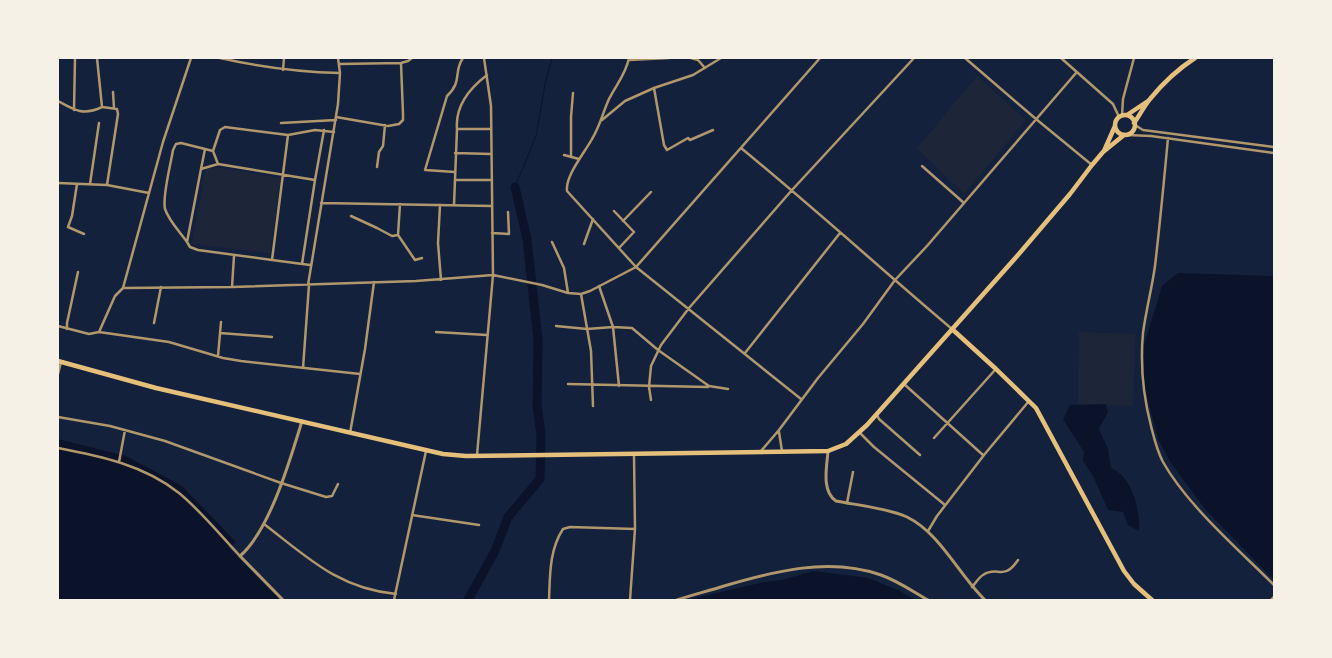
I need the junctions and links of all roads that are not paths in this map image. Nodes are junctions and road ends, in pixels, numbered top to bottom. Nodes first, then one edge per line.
1 (75, 58) edge
2 (96, 58) edge
3 (191, 58) edge
4 (220, 58) edge
5 (284, 58) edge
6 (338, 58) edge
7 (412, 58) edge
8 (463, 58) edge
9 (484, 58) edge
10 (664, 58) edge
11 (669, 58) edge
12 (691, 58) edge
13 (721, 58) edge
14 (820, 58) edge
15 (914, 58) edge
16 (965, 58) edge
17 (1061, 58) edge
18 (1134, 58) edge
19 (1195, 58) edge
20 (629, 59) edge
21 (401, 63) junction
22 (339, 64) junction
23 (705, 68) junction
24 (283, 70) junction
25 (340, 73) junction
26 (1076, 73) junction
27 (487, 75) junction
28 (654, 88) junction
29 (113, 92) dead end
30 (573, 93) dead end
31 (1149, 100) junction
32 (58, 101) edge
33 (102, 107) junction
34 (114, 108) junction
35 (74, 110) junction
36 (1123, 116) junction
37 (336, 119) junction
38 (1036, 119) junction
39 (601, 120) junction
40 (99, 123) dead end
41 (281, 123) dead end
42 (1135, 124) junction
43 (385, 125) junction
44 (1115, 125) junction
45 (457, 129) junction
46 (491, 129) junction
47 (324, 130) junction
48 (713, 130) dead end
49 (334, 132) junction
50 (288, 135) junction
51 (1126, 135) junction
52 (1168, 138) junction
53 (1274, 147) edge
54 (205, 148) junction
55 (741, 148) junction
56 (213, 151) junction
57 (1103, 152) junction
58 (455, 153) junction
59 (1274, 153) edge
60 (492, 154) junction
61 (564, 155) dead end
62 (571, 157) junction
63 (579, 159) junction
64 (218, 164) junction
65 (1092, 165) junction
66 (922, 166) dead end
67 (377, 167) dead end
68 (201, 170) junction
69 (455, 172) junction
70 (284, 175) junction
71 (315, 180) junction
72 (455, 180) junction
73 (491, 180) junction
74 (58, 183) edge
75 (77, 184) junction
76 (90, 184) junction
77 (107, 185) junction
78 (792, 190) junction
79 (651, 192) dead end
80 (148, 193) junction
81 (321, 203) junction
82 (964, 203) junction
83 (400, 204) junction
84 (440, 205) junction
85 (454, 206) junction
86 (492, 206) junction
87 (614, 211) dead end
88 (508, 212) dead end
89 (351, 216) dead end
90 (593, 219) junction
91 (623, 221) junction
92 (492, 233) junction
93 (84, 234) dead end
94 (840, 234) junction
95 (398, 235) junction
96 (187, 242) junction
97 (552, 242) dead end
98 (584, 244) dead end
99 (619, 248) junction
100 (234, 256) junction
101 (422, 258) dead end
102 (272, 260) junction
103 (302, 264) junction
104 (311, 265) junction
105 (636, 267) junction
106 (78, 272) dead end
107 (494, 275) junction
108 (441, 280) junction
109 (894, 280) junction
110 (374, 282) junction
111 (309, 285) junction
112 (599, 286) junction
113 (161, 287) junction
114 (232, 287) junction
115 (124, 288) junction
116 (568, 293) junction
117 (581, 294) junction
118 (689, 308) junction
119 (222, 322) dead end
120 (154, 323) dead end
121 (58, 326) edge
122 (556, 326) dead end
123 (613, 327) junction
124 (67, 329) junction
125 (587, 329) junction
126 (952, 329) junction
127 (99, 332) junction
128 (436, 332) dead end
129 (220, 333) junction
130 (487, 335) junction
131 (272, 337) dead end
132 (658, 350) junction
133 (745, 353) junction
134 (218, 356) junction
135 (59, 362) edge
136 (303, 368) junction
137 (996, 368) junction
138 (58, 374) edge
139 (360, 374) junction
140 (568, 384) dead end
141 (593, 384) junction
142 (904, 384) junction
143 (619, 386) junction
144 (709, 386) junction
145 (649, 387) junction
146 (728, 389) dead end
147 (801, 399) junction
148 (651, 400) dead end
149 (1030, 400) junction
150 (593, 406) dead end
151 (876, 414) junction
152 (58, 417) edge
153 (302, 422) junction
154 (947, 422) junction
155 (125, 430) junction
156 (779, 430) junction
157 (859, 432) junction
158 (350, 433) junction
159 (934, 438) dead end
160 (58, 448) edge
161 (426, 451) junction
162 (828, 451) junction
163 (760, 452) junction
164 (782, 452) junction
165 (634, 453) junction
166 (920, 454) dead end
167 (984, 455) junction
168 (477, 456) junction
169 (119, 462) junction
170 (853, 472) dead end
171 (281, 483) junction
172 (338, 484) dead end
173 (847, 503) junction
174 (945, 505) junction
175 (412, 515) junction
176 (264, 524) junction
177 (479, 525) dead end
178 (634, 529) junction
179 (928, 531) junction
180 (240, 556) junction
181 (1018, 560) dead end
182 (1274, 585) edge
183 (972, 587) junction
184 (396, 594) junction
185 (1274, 597) edge
186 (283, 600) edge
187 (394, 600) edge
188 (549, 600) edge
189 (630, 600) edge
190 (677, 600) edge
191 (928, 600) edge
192 (984, 600) edge
193 (1152, 600) edge
194 (1272, 600) edge

1 - 35 street
2 - 33 street
3 - 80 street
4 - 24 street
5 - 24 street
6 - 22 street
7 - 21 street
8 - 69 street
9 - 27 street
10 - 11 street
10 - 20 street
12 - 23 street
13 - 23 street
14 - 55 street
15 - 78 street
16 - 38 street
17 - 26 street
18 - 36 street
19 - 31 highway
20 - 39 street
21 - 22 street
21 - 43 street
22 - 25 street
23 - 28 street
24 - 25 street
25 - 37 street
26 - 36 street
26 - 38 street
27 - 45 street
27 - 46 street
28 - 39 street
28 - 48 street
29 - 34 street
30 - 62 street
31 - 36 highway
31 - 42 highway
32 - 35 street
33 - 34 street
33 - 35 street
34 - 77 street
36 - 42 highway
36 - 44 highway
37 - 41 street
37 - 43 street
37 - 49 street
38 - 65 street
38 - 82 street
39 - 63 street
40 - 76 street
42 - 51 highway
42 - 53 street
43 - 67 street
44 - 51 highway
44 - 57 highway
45 - 46 street
45 - 58 street
46 - 60 street
47 - 49 street
47 - 50 street
47 - 71 street
49 - 81 street
50 - 56 street
50 - 70 street
51 - 52 street
51 - 57 highway
52 - 59 street
52 - 182 street
54 - 56 street
54 - 68 street
54 - 96 street
55 - 78 street
55 - 105 street
56 - 64 street
57 - 65 highway
58 - 60 street
58 - 69 street
60 - 73 street
61 - 62 street
62 - 63 street
63 - 90 street
64 - 68 street
64 - 70 street
65 - 126 highway
66 - 82 street
68 - 96 street
69 - 72 street
70 - 71 street
70 - 102 street
71 - 103 street
72 - 73 street
72 - 85 street
73 - 86 street
74 - 75 street
75 - 76 street
75 - 93 street
76 - 77 street
77 - 80 street
78 - 94 street
78 - 118 street
79 - 91 street
80 - 115 street
81 - 83 street
81 - 104 street
82 - 109 street
83 - 84 street
83 - 95 street
84 - 85 street
84 - 108 street
85 - 86 street
86 - 92 street
87 - 91 street
88 - 92 street
89 - 95 street
90 - 98 street
90 - 99 street
91 - 99 street
92 - 107 street
94 - 109 street
94 - 133 street
95 - 101 street
96 - 100 street
97 - 116 street
99 - 105 street
100 - 102 street
100 - 114 street
102 - 103 street
103 - 104 street
104 - 111 street
105 - 112 street
105 - 118 street
106 - 124 street
107 - 108 street
107 - 116 street
107 - 130 street
108 - 110 street
109 - 126 street
109 - 147 street
110 - 111 street
110 - 139 street
111 - 114 street
111 - 136 street
112 - 117 street
112 - 123 street
113 - 114 street
113 - 115 street
113 - 120 street
115 - 127 street
116 - 117 street
117 - 125 street
118 - 132 street
118 - 133 street
119 - 129 street
121 - 124 street
122 - 125 street
123 - 125 street
123 - 132 street
123 - 143 street
124 - 127 street
125 - 141 street
126 - 137 highway
126 - 142 highway
127 - 134 street
128 - 130 street
129 - 131 street
129 - 134 street
130 - 168 street
132 - 144 street
132 - 145 street
133 - 147 street
134 - 136 street
135 - 138 street
135 - 153 highway
136 - 139 street
137 - 149 highway
137 - 154 street
139 - 158 street
140 - 141 street
141 - 143 street
141 - 150 street
142 - 151 highway
142 - 154 street
143 - 145 street
144 - 145 street
144 - 146 street
145 - 148 street
147 - 156 street
149 - 167 street
149 - 193 highway
151 - 157 highway
151 - 166 street
152 - 155 street
153 - 158 highway
153 - 171 street
154 - 159 street
154 - 167 street
155 - 169 street
155 - 171 street
156 - 163 street
156 - 164 street
157 - 162 highway
157 - 174 street
158 - 161 highway
160 - 169 street
161 - 168 highway
161 - 175 street
162 - 164 highway
162 - 173 street
163 - 164 highway
163 - 165 highway
165 - 168 highway
165 - 178 street
167 - 174 street
169 - 180 street
170 - 173 street
171 - 172 street
171 - 176 street
173 - 179 street
174 - 179 street
175 - 177 street
175 - 184 street
176 - 180 street
176 - 184 street
178 - 188 street
178 - 189 street
179 - 183 street
180 - 186 street
181 - 183 street
183 - 192 street
184 - 187 street
185 - 194 street
190 - 191 street

